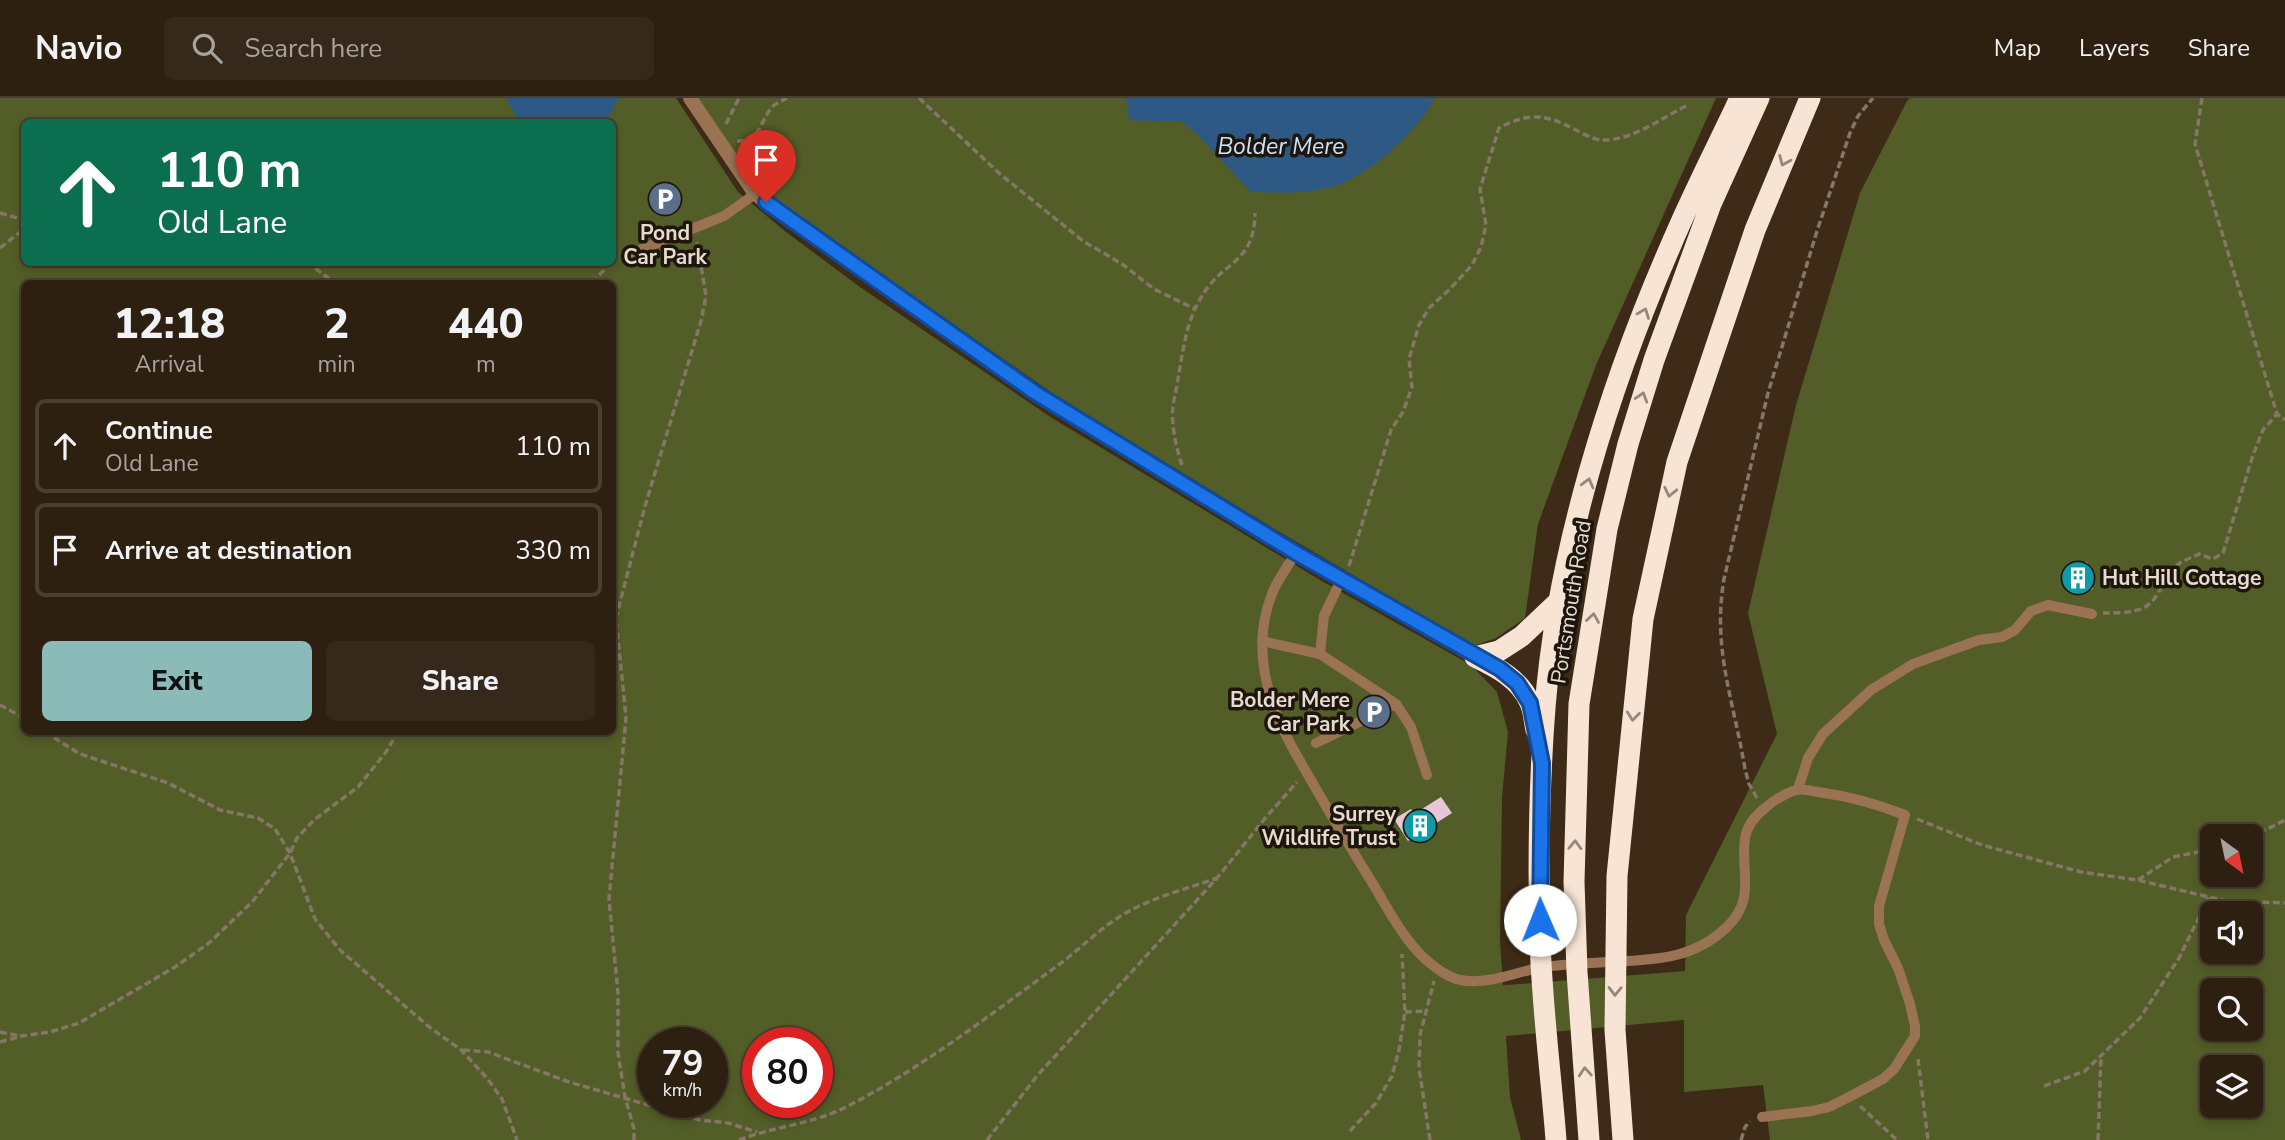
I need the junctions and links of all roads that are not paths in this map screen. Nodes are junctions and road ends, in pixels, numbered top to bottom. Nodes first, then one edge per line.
1 (690, 98) edge
2 (1740, 98) edge
3 (1759, 98) edge
4 (1810, 98) edge
5 (755, 194) junction
6 (630, 254) dead end
7 (1296, 553) junction
8 (1342, 580) junction
9 (1560, 600) junction
10 (2092, 614) road end
11 (1262, 641) junction
12 (1320, 654) junction
13 (1475, 657) junction
14 (1396, 704) junction
15 (1316, 743) dead end
16 (1542, 763) junction
17 (1427, 775) dead end
18 (1798, 789) junction
19 (1762, 1117) road end
20 (1556, 1140) edge
21 (1589, 1140) edge
22 (1623, 1140) edge

1 - 5 street
9 -> 2 highway
21 -> 3 highway, Portsmouth Road
4 -> 22 highway
5 - 6 lane
5 - 7 street
7 - 8 street
7 - 11 lane
8 - 12 lane
8 - 13 street
9 - 13 highway
9 - 16 highway
10 - 18 lane
11 - 12 lane
11 - 18 lane
12 - 14 lane
13 - 16 highway
14 - 15 lane
14 - 17 lane
16 - 20 highway
18 - 19 lane

